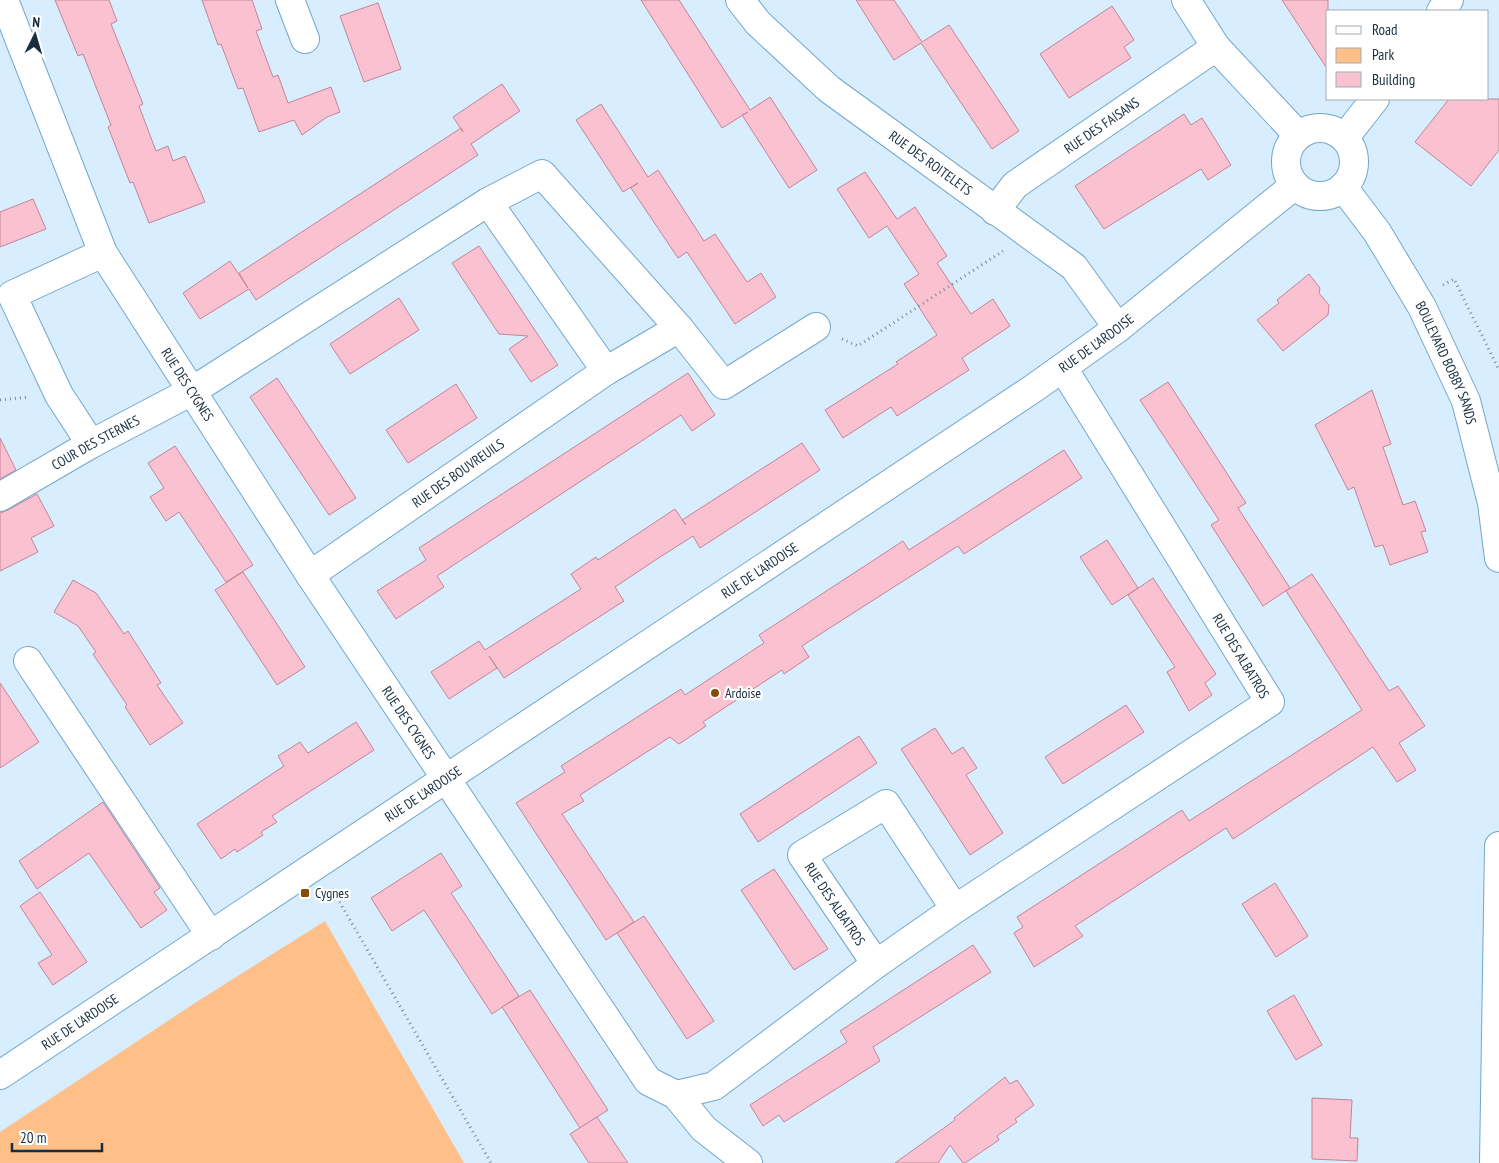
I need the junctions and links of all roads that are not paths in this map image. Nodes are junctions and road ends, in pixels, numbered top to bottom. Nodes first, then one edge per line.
1 (4, 0) edge
2 (290, 0) edge
3 (740, 0) edge
4 (1186, 0) edge
5 (304, 39) dead end
6 (1216, 47) junction
7 (1374, 100) edge
8 (1298, 135) junction
9 (1345, 137) junction
10 (1295, 185) junction
11 (1343, 188) junction
12 (488, 202) junction
13 (995, 211) junction
14 (103, 252) junction
15 (678, 328) junction
16 (816, 328) road end
17 (1118, 328) junction
18 (1063, 368) junction
19 (606, 371) junction
20 (192, 391) junction
21 (91, 444) junction
22 (0, 497) edge
23 (1499, 558) edge
24 (310, 575) junction
25 (28, 661) dead end
26 (444, 778) junction
27 (1499, 846) edge
28 (955, 908) junction
29 (211, 936) junction
30 (876, 964) junction
31 (0, 1075) edge
32 (676, 1095) junction
33 (748, 1163) edge
34 (1494, 1163) edge

1 - 14 street, RUE DES CYGNES
2 - 5 street
3 - 13 street, RUE DES ROITELETS
4 - 6 street
6 - 8 street
6 - 13 street, RUE DES FAISANS
7 - 9 street
8 - 9 street
8 - 10 street
9 - 11 street
10 - 11 street
10 - 17 street, RUE DE L'ARDOISE
11 - 23 street, BOULEVARD BOBBY SANDS
12 - 15 street
12 - 19 street
12 - 20 street
13 - 17 street, RUE DES ROITELETS
14 - 20 street, RUE DES CYGNES
14 - 21 street
15 - 16 street
15 - 19 street, RUE DES BOUVREUILS
17 - 18 street, RUE DE L'ARDOISE
18 - 26 street, RUE DE L'ARDOISE
18 - 28 street, RUE DES ALBATROS
19 - 24 street, RUE DES BOUVREUILS
20 - 21 street, COUR DES STERNES
20 - 24 street, RUE DES CYGNES
21 - 22 street, COUR DES STERNES
24 - 26 street, RUE DES CYGNES
25 - 29 street
26 - 29 street, RUE DE L'ARDOISE
26 - 32 street, RUE DES CYGNES
27 - 34 street
28 - 30 street, RUE DES ALBATROS
28 - 30 street, RUE DES ALBATROS
29 - 31 street, RUE DE L'ARDOISE
30 - 32 street, RUE DES ALBATROS
32 - 33 street, RUE DES CYGNES

